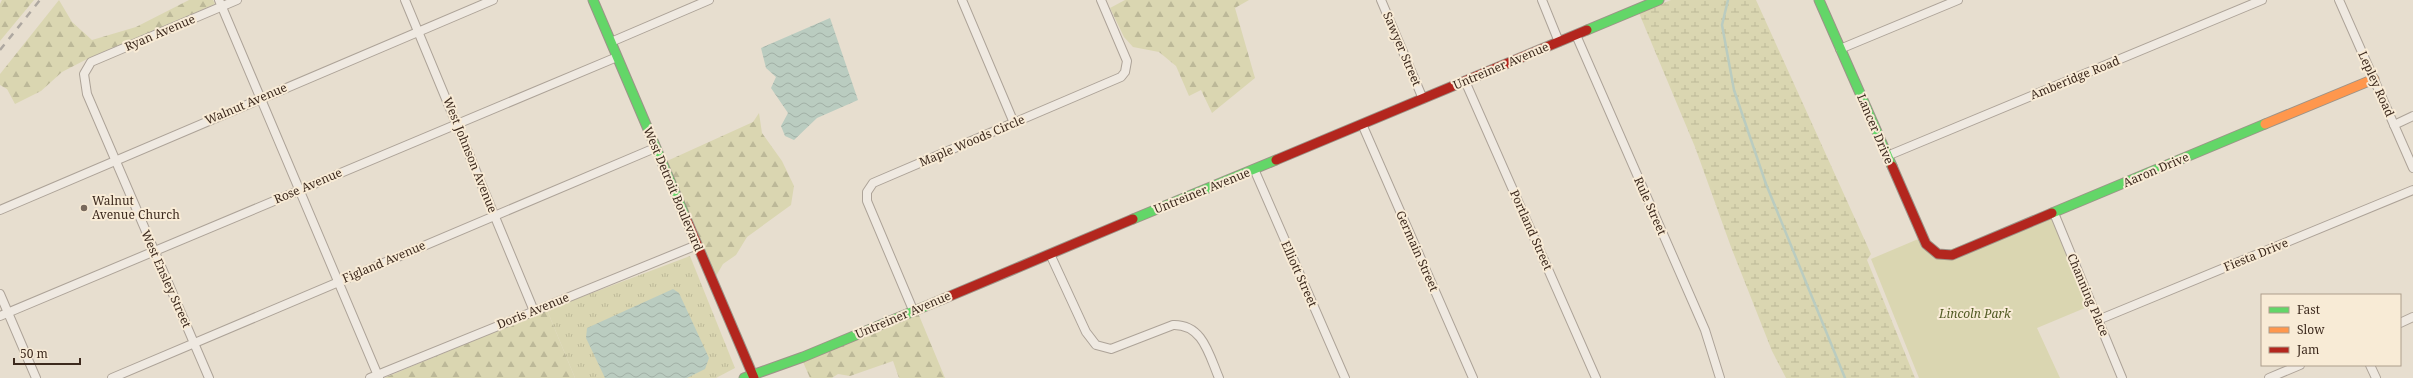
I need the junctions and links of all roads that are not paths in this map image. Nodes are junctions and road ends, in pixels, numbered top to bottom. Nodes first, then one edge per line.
1 (238, 0) edge
2 (405, 0) edge
3 (492, 0) edge
4 (593, 0) edge
5 (709, 0) edge
6 (962, 0) edge
7 (1101, 0) edge
8 (1381, 0) edge
9 (1542, 0) edge
10 (1659, 0) edge
11 (1819, 0) edge
12 (1958, 0) edge
13 (2262, 0) edge
14 (2340, 0) edge
15 (220, 3) edge
16 (418, 31) junction
17 (1576, 35) junction
18 (611, 42) junction
19 (1559, 42) junction
20 (1840, 49) junction
21 (617, 57) junction
22 (85, 69) joint
23 (2374, 79) junction
24 (1465, 81) junction
25 (261, 98) junction
26 (1423, 99) junction
27 (2413, 116) edge
28 (457, 123) junction
29 (1014, 123) junction
30 (1362, 124) junction
31 (2394, 124) junction
32 (656, 148) junction
33 (1887, 156) junction
34 (114, 160) junction
35 (2413, 168) edge
36 (1254, 170) junction
37 (299, 190) junction
38 (2413, 190) edge
39 (0, 210) edge
40 (2054, 213) junction
41 (495, 216) junction
42 (697, 245) junction
43 (154, 251) junction
44 (1050, 254) junction
45 (1937, 254) joint
46 (338, 282) junction
47 (0, 294) edge
48 (913, 310) junction
49 (534, 311) junction
50 (4, 314) edge
51 (2413, 317) edge
52 (2098, 320) junction
53 (2401, 323) edge
54 (194, 343) junction
55 (2298, 366) edge
56 (2370, 366) edge
57 (375, 377) edge
58 (751, 377) edge
59 (36, 378) edge
60 (112, 378) edge
61 (209, 378) edge
62 (1219, 378) edge
63 (1345, 378) edge
64 (1473, 378) edge
65 (1596, 378) edge
66 (1720, 378) edge
67 (2122, 378) edge
68 (2269, 378) edge
69 (2376, 378) edge

1 - 15 street, Ryan Avenue
2 - 16 street, West Johnson Avenue
3 - 16 street, Walnut Avenue
4 - 18 street, West Detroit Boulevard
5 - 18 street
6 - 29 street
7 - 29 street, Maple Woods Circle
8 - 26 street, Sawyer Street
9 - 19 street
10 - 17 street, Untreiner Avenue
11 - 20 street, Lancer Drive
12 - 20 street
13 - 33 street, Amberidge Road
14 - 23 street, Lepley Road
15 - 22 street, Ryan Avenue
15 - 25 street
16 - 25 street, Walnut Avenue
16 - 28 street, West Johnson Avenue
17 - 19 street, Untreiner Avenue
17 - 66 street, Rule Street
18 - 21 street, West Detroit Boulevard
19 - 24 street, Untreiner Avenue
20 - 33 street, Lancer Drive
21 - 28 street, Rose Avenue
21 - 32 street, West Detroit Boulevard
22 - 34 street, West Ensley Street
23 - 31 street, Lepley Road
23 - 40 street, Aaron Drive
24 - 26 street, Untreiner Avenue
24 - 65 street, Portland Street
25 - 34 street, Walnut Avenue
25 - 37 street
26 - 30 street, Untreiner Avenue
27 - 31 street
28 - 37 street, Rose Avenue
28 - 41 street, West Johnson Avenue
29 - 48 street, Maple Woods Circle
30 - 36 street, Untreiner Avenue
30 - 64 street, Germain Street
31 - 35 street, Lepley Road
32 - 41 street, Figland Avenue
32 - 42 street, West Detroit Boulevard
33 - 45 street, Lancer Drive
34 - 39 street, Walnut Avenue
34 - 43 street, West Ensley Street
36 - 44 street, Untreiner Avenue
36 - 63 street, Elliott Street
37 - 43 street, Rose Avenue
37 - 46 street
38 - 52 street, Fiesta Drive
40 - 45 street, Aaron Drive
40 - 52 street, Channing Place
41 - 46 street, Figland Avenue
41 - 49 street, West Johnson Avenue
42 - 49 street, Doris Avenue
42 - 58 street, West Detroit Boulevard
43 - 50 street, Rose Avenue
43 - 54 street, West Ensley Street
44 - 48 street, Untreiner Avenue
44 - 62 street
46 - 54 street, Figland Avenue
46 - 57 street
47 - 50 street
48 - 58 street, Untreiner Avenue
49 - 57 street, Doris Avenue
50 - 59 street
51 - 53 street
52 - 67 street, Channing Place
54 - 60 street, Figland Avenue
54 - 61 street, West Ensley Street
55 - 68 street
56 - 69 street

